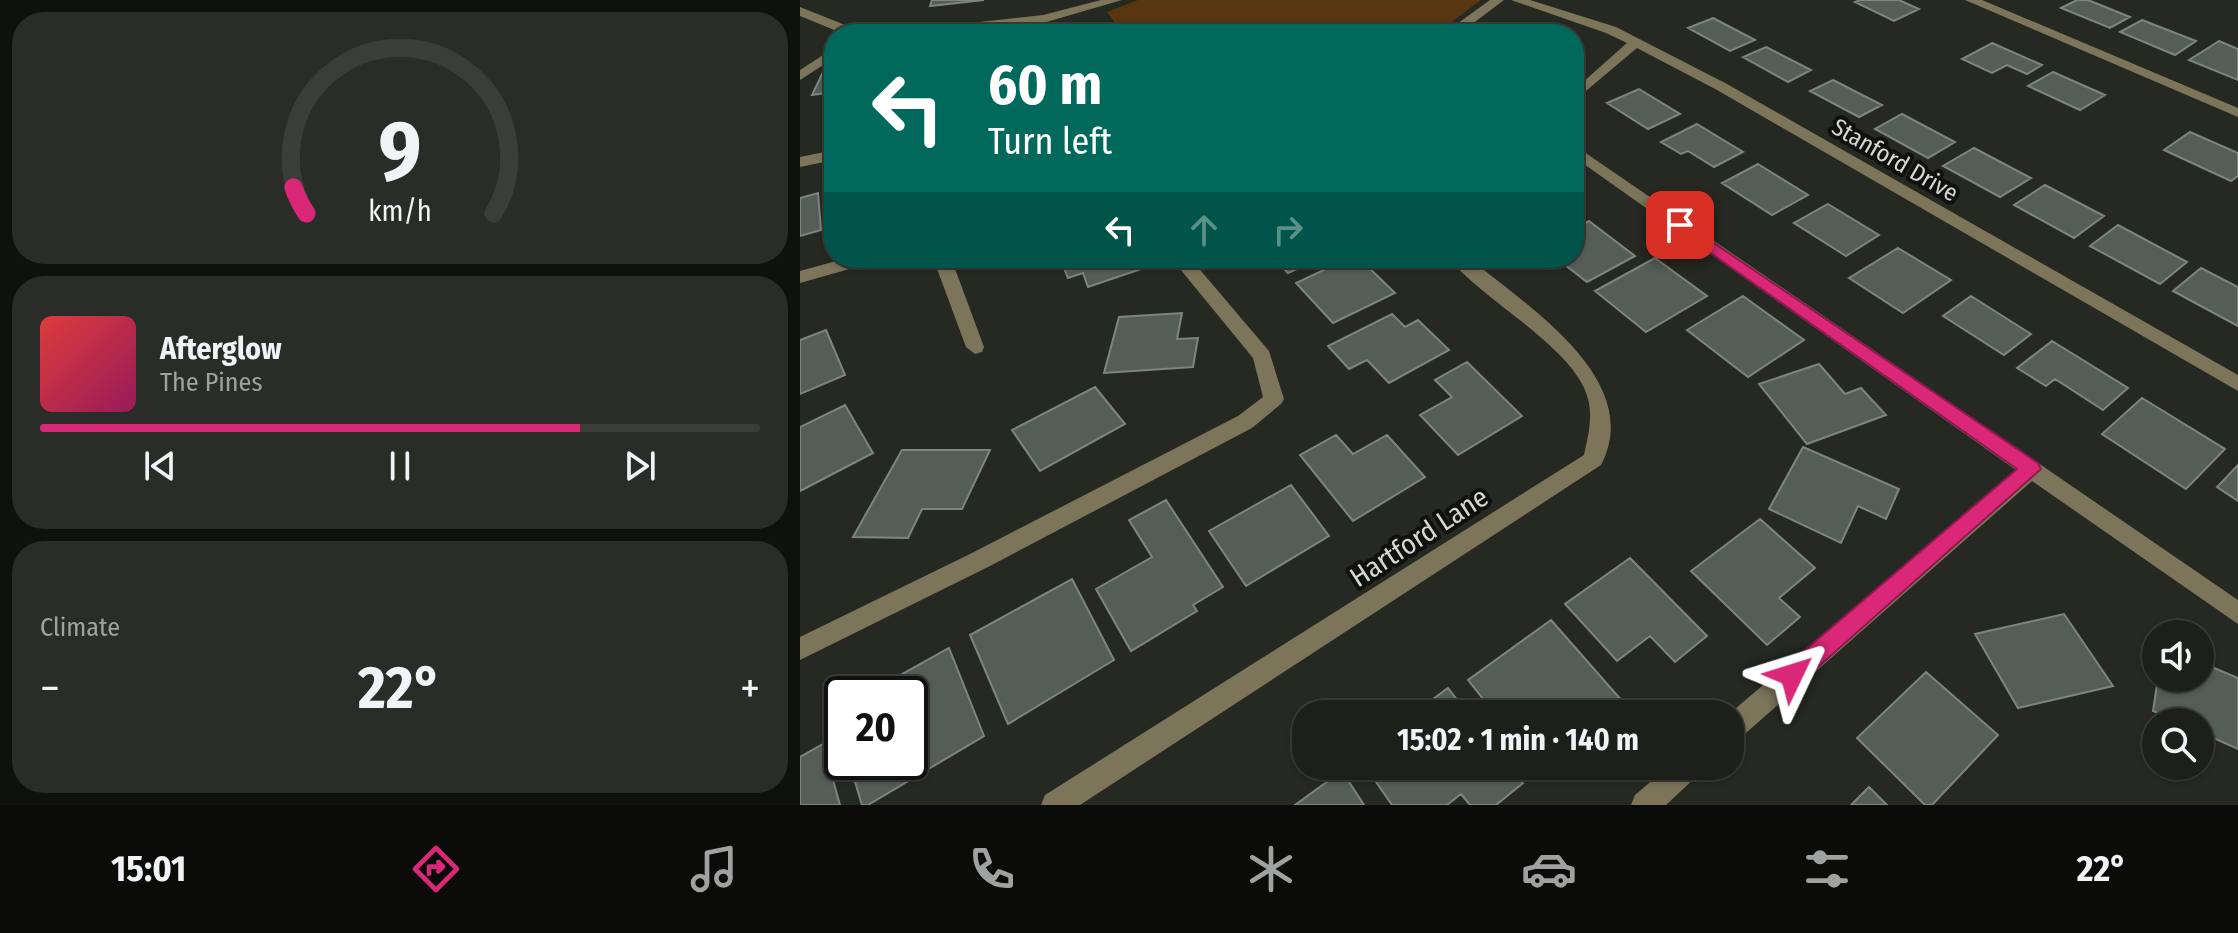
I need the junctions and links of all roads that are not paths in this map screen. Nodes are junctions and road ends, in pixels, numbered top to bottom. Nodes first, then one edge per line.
1 (1116, 0) edge
2 (1498, 0) edge
3 (1517, 0) edge
4 (1971, 0) edge
5 (800, 11) edge
6 (831, 24) edge
7 (998, 24) edge
8 (1464, 24) edge
9 (1635, 43) junction
10 (824, 59) edge
11 (800, 76) edge
12 (1584, 88) edge
13 (2238, 113) edge
14 (824, 157) edge
15 (1584, 157) edge
16 (800, 162) edge
17 (832, 268) edge
18 (946, 268) edge
19 (1188, 268) edge
20 (1469, 268) edge
21 (800, 277) edge
22 (975, 347) dead end
23 (2238, 384) edge
24 (2031, 469) junction
25 (2238, 613) edge
26 (800, 649) edge
27 (1744, 718) edge
28 (1673, 780) edge
29 (1055, 805) edge
30 (1645, 805) edge

1 - 7 street
2 - 8 street
3 - 9 street, Stanford Drive
4 - 13 street
5 - 6 street
9 - 12 street
9 - 23 street, Stanford Drive
10 - 11 street
14 - 16 street
15 - 24 street
17 - 21 street
18 - 22 street
19 - 26 street
20 - 29 street, Hartford Lane
24 - 25 street
24 - 27 street
28 - 30 street

